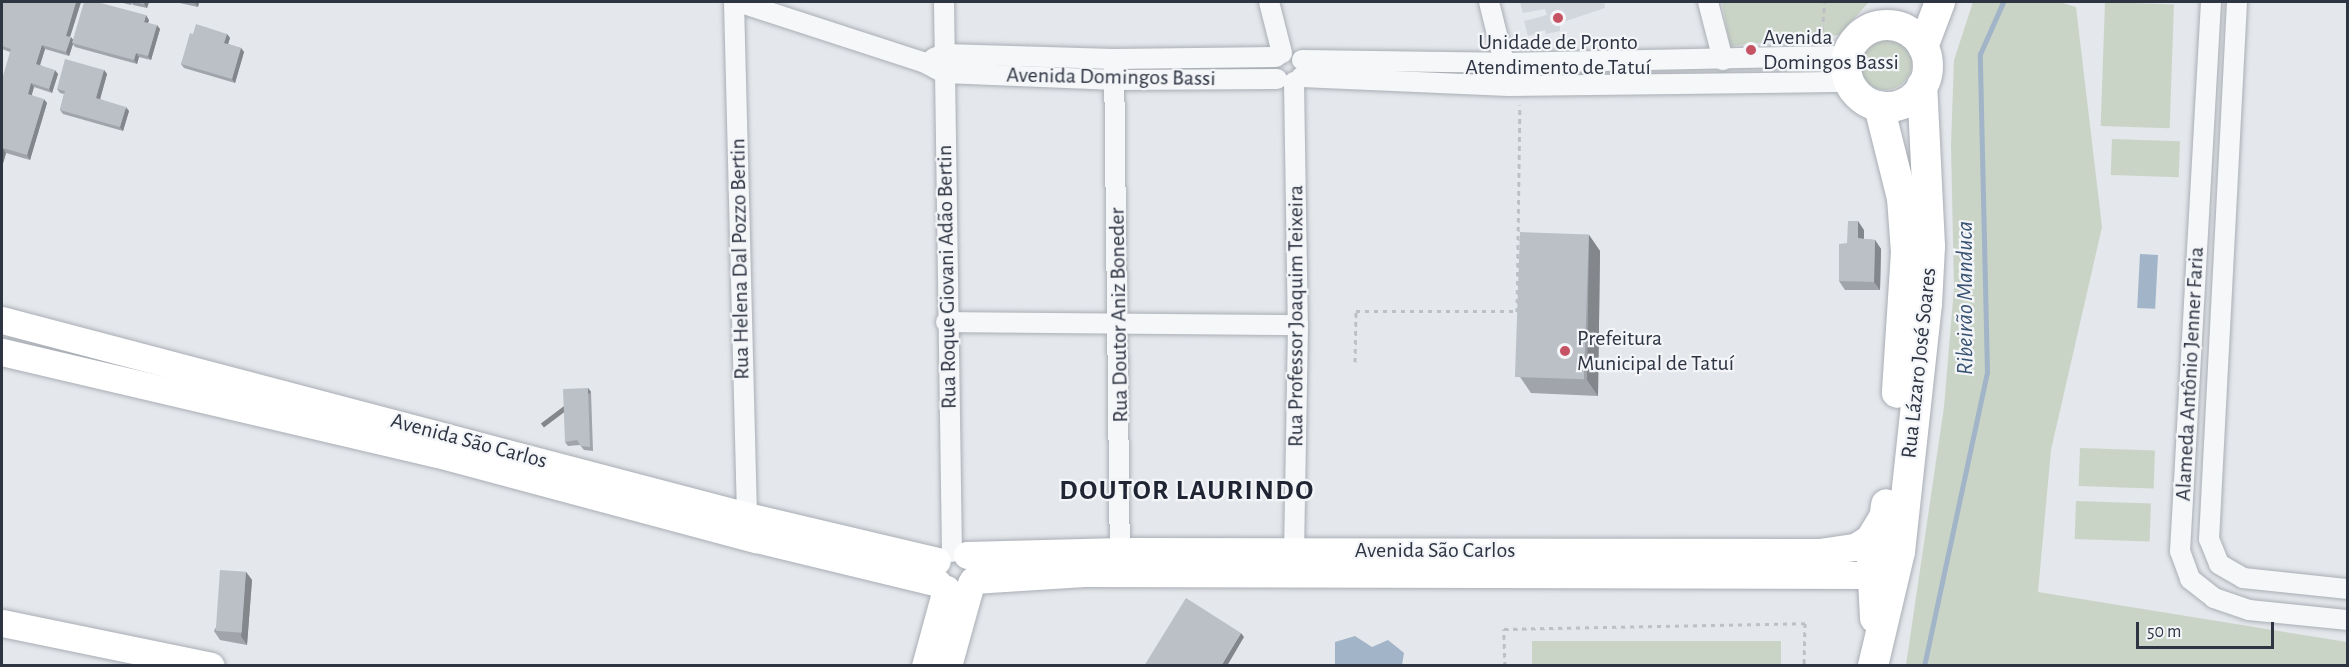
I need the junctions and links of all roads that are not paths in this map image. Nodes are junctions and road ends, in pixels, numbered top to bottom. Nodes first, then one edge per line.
1 (736, 2) edge
2 (944, 2) edge
3 (1269, 2) edge
4 (1489, 2) edge
5 (1708, 2) edge
6 (1884, 2) edge
7 (1940, 2) edge
8 (2211, 2) edge
9 (2237, 2) edge
10 (1923, 47) junction
11 (1279, 55) junction
12 (1845, 57) junction
13 (1114, 59) junction
14 (1723, 60) junction
15 (1505, 63) junction
16 (944, 64) junction
17 (1294, 74) junction
18 (1116, 80) junction
19 (1922, 85) junction
20 (1514, 86) junction
21 (1879, 106) junction
22 (2, 321) edge
23 (946, 322) junction
24 (1119, 322) junction
25 (1298, 325) junction
26 (2, 352) edge
27 (1885, 512) junction
28 (742, 525) junction
29 (1294, 551) junction
30 (1900, 552) junction
31 (1120, 562) junction
32 (955, 572) junction
33 (1870, 575) junction
34 (2348, 589) edge
35 (2348, 620) edge
36 (2, 623) edge
37 (1875, 651) edge
38 (211, 666) edge
39 (925, 666) edge
40 (948, 666) edge

1 - 16 street
1 - 28 street, Rua Helena Dal Pozzo Bertin
2 - 16 street, Rua Roque Giovani Adão Bertin
3 - 11 street
4 - 15 street
5 - 14 street
6 - 12 main road
7 - 10 main road
8 - 35 street, Alameda Antônio Jenner Faria
9 - 34 street, Alameda Antônio Jenner Faria
10 - 12 main road
10 - 19 main road
11 - 13 street, Avenida Domingos Bassi
11 - 17 street, Avenida Domingos Bassi
11 - 17 street, Rua Professor Joaquim Teixeira
12 - 14 street, Avenida Domingos Bassi
12 - 20 street, Avenida Domingos Bassi
12 - 21 main road
13 - 16 street, Avenida Domingos Bassi
13 - 18 street, Rua Doutor Aniz Boneder
14 - 15 street, Avenida Domingos Bassi
15 - 17 street, Avenida Domingos Bassi
15 - 20 street
16 - 18 street, Avenida Domingos Bassi
16 - 23 street, Rua Roque Giovani Adão Bertin
17 - 18 street, Avenida Domingos Bassi
17 - 20 street, Avenida Domingos Bassi
17 - 25 street, Rua Professor Joaquim Teixeira
18 - 24 street, Rua Doutor Aniz Boneder
19 - 21 main road
19 - 30 main road, Rua Lázaro José Soares
21 - 27 main road, Rua Lázaro José Soares
22 - 28 main road, Avenida São Carlos
23 - 24 street
23 - 32 street, Rua Roque Giovani Adão Bertin
24 - 25 street
24 - 31 street, Rua Doutor Aniz Boneder
25 - 29 street, Rua Professor Joaquim Teixeira
26 - 28 main road, Avenida São Carlos
27 - 29 main road, Avenida São Carlos
27 - 33 main road, Rua Lázaro José Soares
28 - 32 main road, Avenida São Carlos
29 - 31 main road, Avenida São Carlos
30 - 33 main road
30 - 37 main road, Rua Lázaro José Soares
31 - 32 main road, Avenida São Carlos
31 - 33 main road, Avenida São Carlos
32 - 39 main road
32 - 40 main road
33 - 37 main road, Rua Lázaro José Soares
36 - 38 main road

